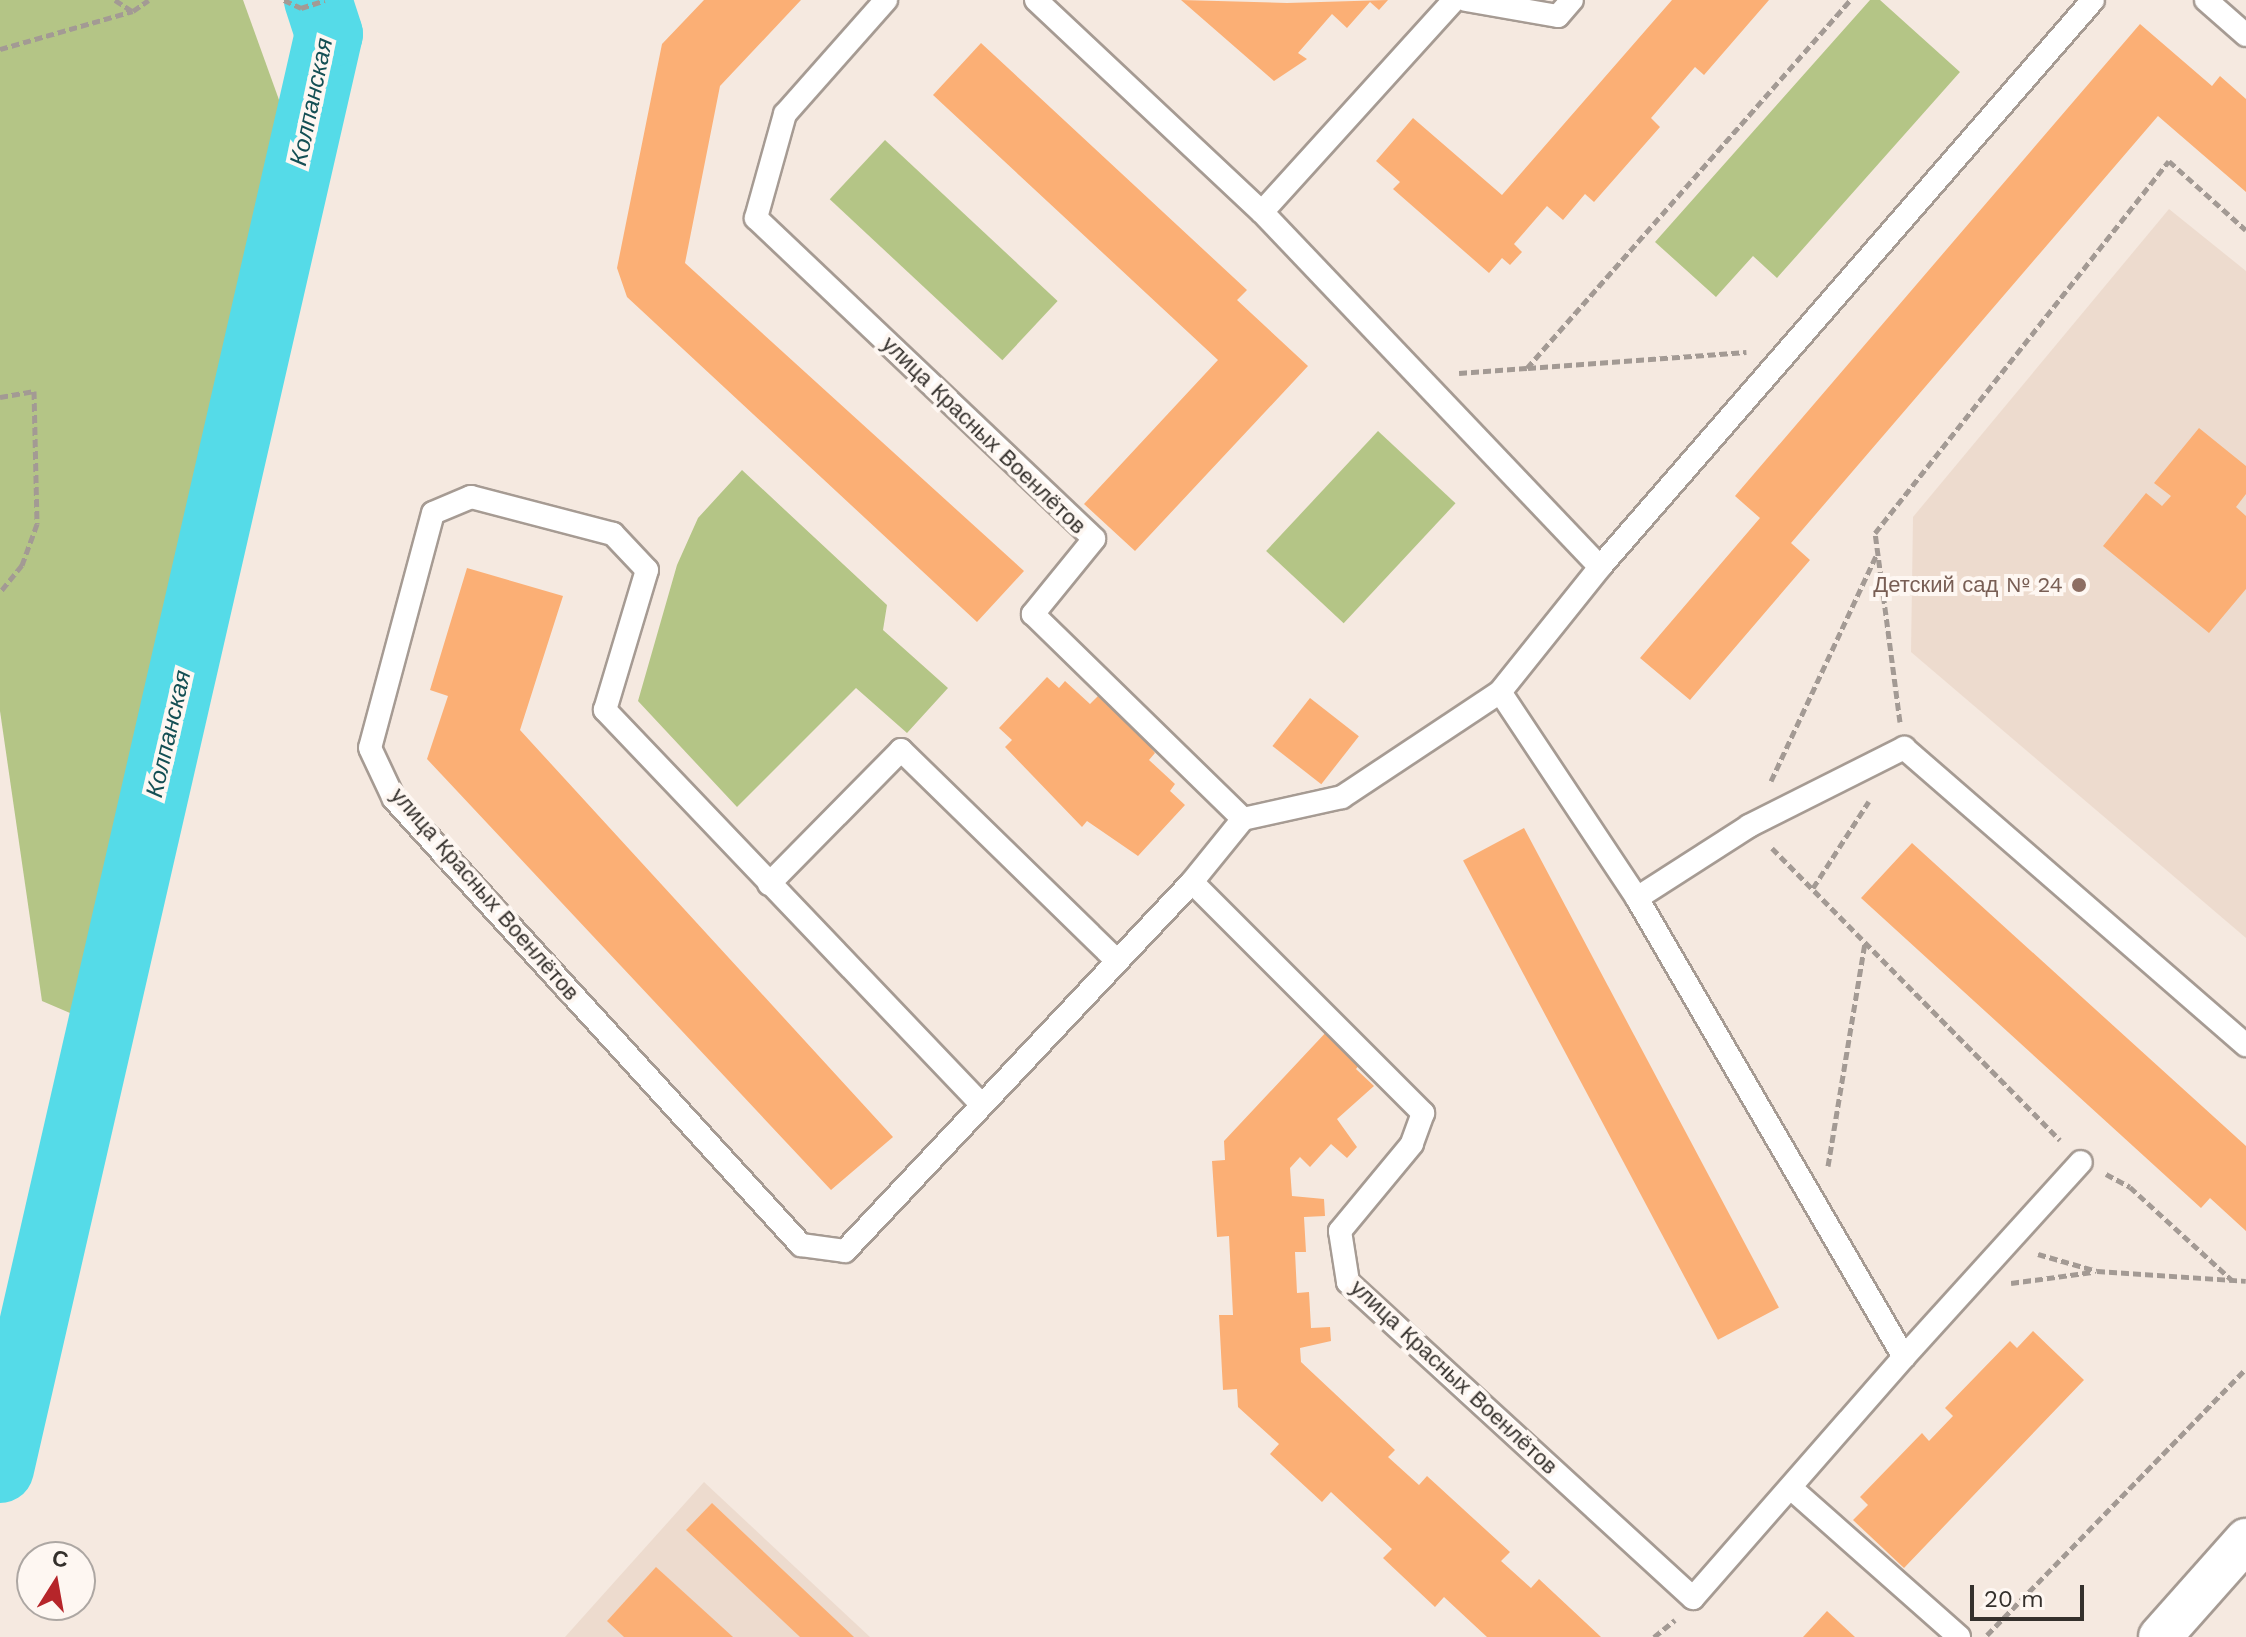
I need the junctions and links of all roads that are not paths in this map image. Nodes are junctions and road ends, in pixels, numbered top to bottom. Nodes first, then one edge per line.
1 (886, 0) edge
2 (1036, 0) edge
3 (1454, 0) edge
4 (1466, 0) edge
5 (1572, 0) edge
6 (2093, 0) edge
7 (2206, 0) edge
8 (2246, 35) edge
9 (1262, 212) junction
10 (1600, 567) junction
11 (1500, 692) junction
12 (1243, 819) junction
13 (1192, 882) junction
14 (769, 884) junction
15 (1637, 898) junction
16 (1115, 959) junction
17 (2246, 1045) edge
18 (981, 1104) junction
19 (2081, 1162) road end
20 (1904, 1357) junction
21 (1792, 1489) junction
22 (2246, 1540) edge
23 (1959, 1637) edge
24 (2160, 1637) edge

1 - 12 lane, улица Красных Военлётов
2 - 9 lane
3 - 9 lane
4 - 5 lane
6 - 10 lane
7 - 8 lane
9 - 10 lane
10 - 11 lane
11 - 12 lane
11 - 15 lane
12 - 13 lane, улица Красных Военлётов
13 - 16 lane, улица Красных Военлётов
13 - 21 lane, улица Красных Военлётов
14 - 16 lane
14 - 18 lane, улица Красных Военлётов
14 - 18 lane, улица Красных Военлётов
15 - 17 lane
15 - 20 lane
16 - 18 lane, улица Красных Военлётов
19 - 20 lane
20 - 21 lane
21 - 23 lane
22 - 24 street

